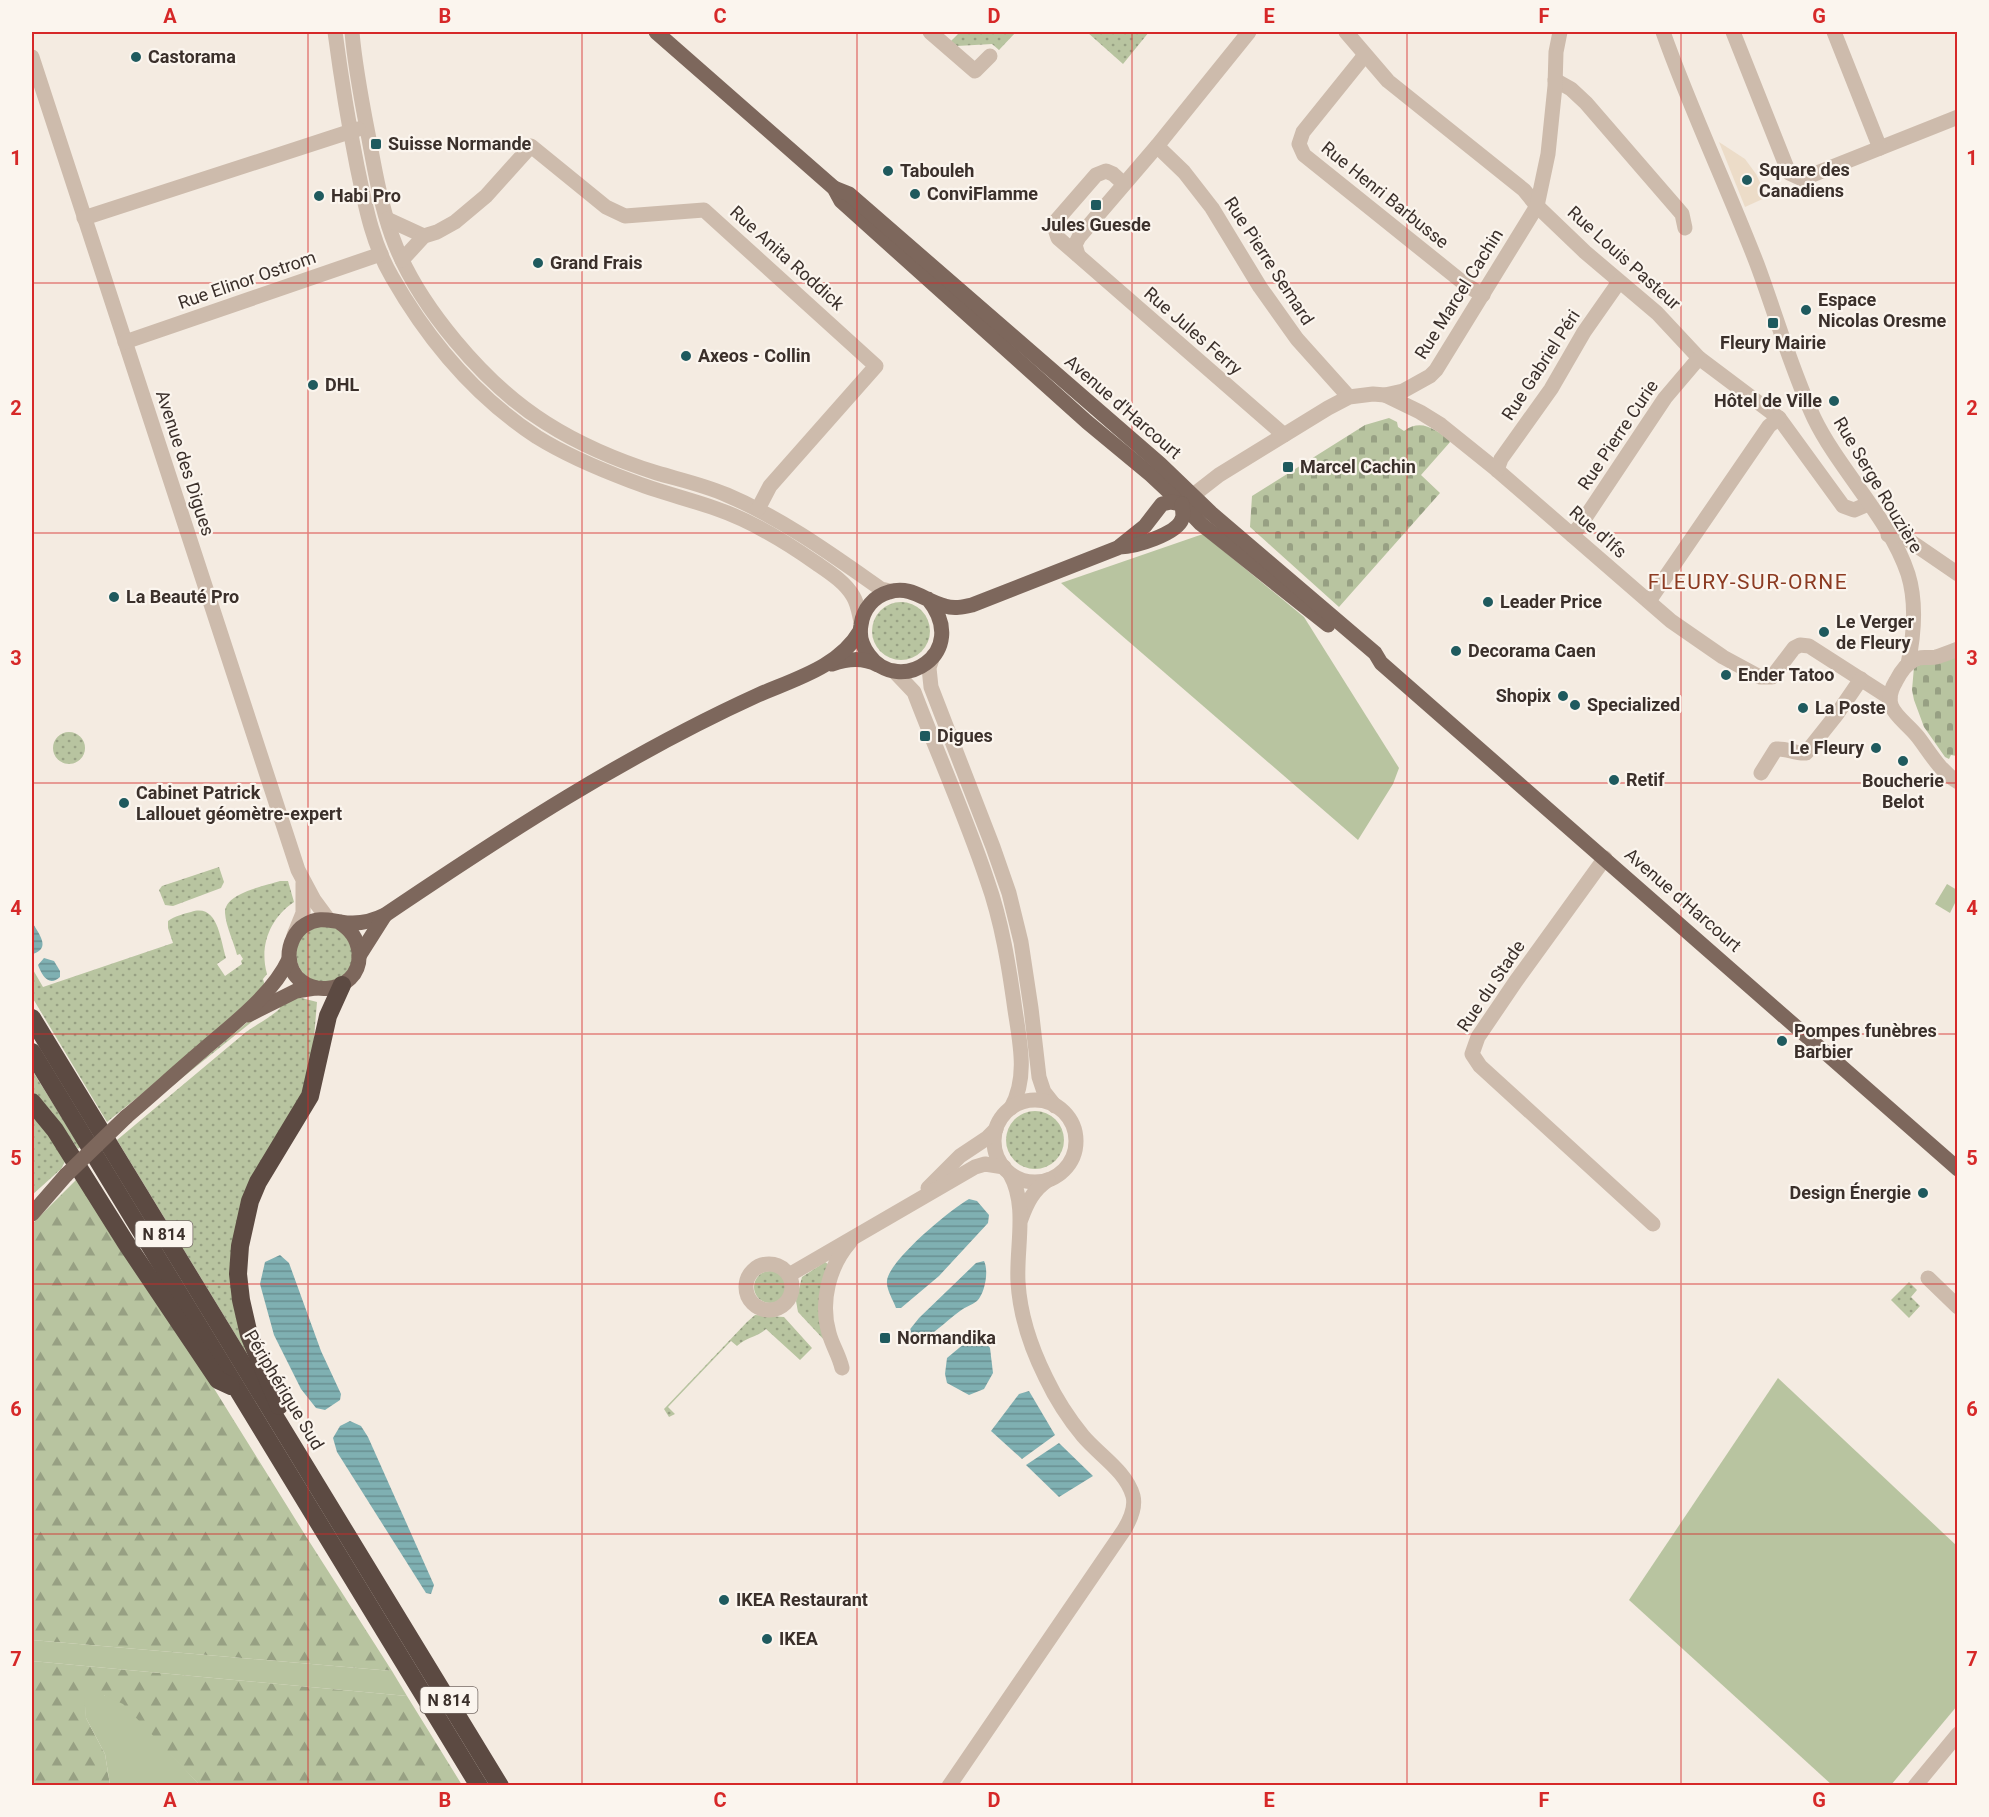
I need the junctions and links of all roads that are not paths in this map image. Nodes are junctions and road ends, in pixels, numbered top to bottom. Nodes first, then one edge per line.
1 (335, 32) edge
2 (352, 32) edge
3 (656, 32) edge
4 (666, 32) edge
5 (930, 32) edge
6 (1249, 32) edge
7 (1346, 32) edge
8 (1560, 32) edge
9 (1663, 32) edge
10 (1732, 32) edge
11 (1834, 32) edge
12 (682, 54) junction
13 (1365, 54) junction
14 (990, 56) dead end
15 (32, 57) edge
16 (1555, 80) junction
17 (1958, 117) edge
18 (350, 131) junction
19 (1157, 146) junction
20 (1880, 148) junction
21 (377, 177) junction
22 (1124, 184) junction
23 (834, 188) junction
24 (1537, 206) junction
25 (84, 218) junction
26 (387, 219) junction
27 (1685, 228) dead end
28 (424, 236) junction
29 (381, 254) junction
30 (1078, 255) junction
31 (402, 260) junction
32 (1619, 282) junction
33 (1483, 295) junction
34 (125, 342) junction
35 (1699, 358) junction
36 (1385, 395) junction
37 (1349, 397) junction
38 (1779, 418) junction
39 (1284, 435) junction
40 (1497, 470) junction
41 (1187, 500) junction
42 (1868, 504) junction
43 (758, 509) junction
44 (1572, 535) junction
45 (1888, 535) junction
46 (1120, 547) junction
47 (1958, 574) edge
48 (890, 591) junction
49 (928, 599) junction
50 (1649, 601) junction
51 (972, 605) junction
52 (861, 626) junction
53 (942, 632) junction
54 (1958, 649) edge
55 (933, 656) junction
56 (1908, 664) junction
57 (826, 665) junction
58 (879, 665) junction
59 (894, 671) junction
60 (1861, 679) junction
61 (1890, 698) junction
62 (1761, 773) dead end
63 (1958, 782) edge
64 (1605, 858) junction
65 (303, 880) junction
66 (385, 915) junction
67 (334, 921) junction
68 (293, 937) junction
69 (359, 956) junction
70 (289, 959) junction
71 (342, 985) junction
72 (315, 988) junction
73 (32, 1018) edge
74 (235, 1022) junction
75 (32, 1052) edge
76 (32, 1102) edge
77 (1055, 1106) junction
78 (1011, 1108) junction
79 (996, 1129) junction
80 (1958, 1169) edge
81 (1007, 1171) junction
82 (66, 1175) junction
83 (1048, 1180) junction
84 (915, 1200) junction
85 (32, 1202) edge
86 (32, 1214) edge
87 (1653, 1224) dead end
88 (1020, 1225) junction
89 (859, 1233) junction
90 (789, 1275) dead end
91 (1928, 1278) dead end
92 (1958, 1307) edge
93 (842, 1368) dead end
94 (237, 1388) junction
95 (296, 1450) junction
96 (1958, 1734) edge
97 (479, 1785) edge
98 (500, 1785) edge
99 (949, 1785) edge
100 (1915, 1785) edge

1 - 18 street
2 - 21 street
3 - 12 main road, Avenue d'Harcourt
4 - 12 street
5 - 14 street
6 - 19 street
7 - 13 street, Rue Louis Pasteur
8 - 16 street, Rue Marcel Cachin
9 - 42 street, Rue Serge Rouzière
10 - 20 street
11 - 20 street
12 - 23 main road, Avenue d'Harcourt
13 - 24 street, Rue Louis Pasteur
13 - 33 street, Rue Henri Barbusse
15 - 25 street, Avenue des Digues
16 - 24 street, Rue Marcel Cachin
16 - 27 street
17 - 20 street
18 - 21 street
18 - 25 street
18 - 29 street
19 - 22 street
19 - 37 street, Rue Pierre Semard
21 - 26 street
22 - 30 street
22 - 30 street, Rue Jules Ferry
23 - 41 main road, Avenue d'Harcourt
23 - 41 main road, Avenue d'Harcourt
24 - 32 street, Rue Louis Pasteur
24 - 33 street, Rue Marcel Cachin
25 - 34 street, Avenue des Digues
26 - 28 street
26 - 31 street
28 - 31 street, Rue Anita Roddick
28 - 43 street, Rue Anita Roddick
29 - 34 street, Rue Elinor Ostrom
29 - 52 street
30 - 39 street, Rue Jules Ferry
31 - 43 street
32 - 35 street, Rue Louis Pasteur
32 - 40 street, Rue Gabriel Péri
33 - 36 street, Rue Marcel Cachin
34 - 65 street, Avenue des Digues
35 - 38 street, Rue Louis Pasteur
35 - 44 street, Rue Pierre Curie
36 - 37 street, Rue Marcel Cachin
36 - 40 street, Rue d'Ifs
37 - 39 street, Rue Marcel Cachin
38 - 42 street, Rue Louis Pasteur
38 - 50 street
39 - 41 street, Rue Marcel Cachin
40 - 44 street, Rue d'Ifs
41 - 46 main road
41 - 46 main road
41 - 64 main road, Avenue d'Harcourt
42 - 45 street, Rue Serge Rouzière
43 - 48 street
44 - 50 street, Rue d'Ifs
45 - 47 street
45 - 56 street, Rue Serge Rouzière
46 - 51 main road
48 - 49 main road
48 - 52 main road
49 - 51 main road
49 - 53 main road
50 - 60 street, Rue d'Ifs
51 - 53 main road
52 - 57 main road
52 - 58 main road
53 - 55 main road
54 - 56 street
55 - 59 main road
55 - 77 street
56 - 61 street
57 - 58 main road
57 - 66 main road
58 - 59 main road
59 - 78 street
60 - 61 street, Rue d'Ifs
60 - 62 street
61 - 63 street
64 - 80 main road, Avenue d'Harcourt
64 - 87 street, Rue du Stade
65 - 67 street
65 - 68 street
66 - 67 main road
66 - 69 main road
67 - 68 main road
67 - 69 main road
68 - 70 main road
69 - 71 main road
70 - 72 main road
70 - 74 main road
71 - 72 main road
71 - 95 highway, N 814
72 - 74 main road
73 - 95 highway, Périphérique Sud / N 814
74 - 82 main road, bridge
75 - 94 highway, N 814
76 - 94 highway, N 814
77 - 78 street
77 - 83 street
78 - 79 street
79 - 81 street
79 - 84 street
81 - 83 street
81 - 84 street
81 - 88 street
82 - 85 main road
82 - 86 main road
83 - 88 street
84 - 89 street
88 - 99 street
89 - 90 street
89 - 93 street
91 - 92 street
94 - 97 highway, N 814
95 - 98 highway, Périphérique Sud / N 814
96 - 100 street

